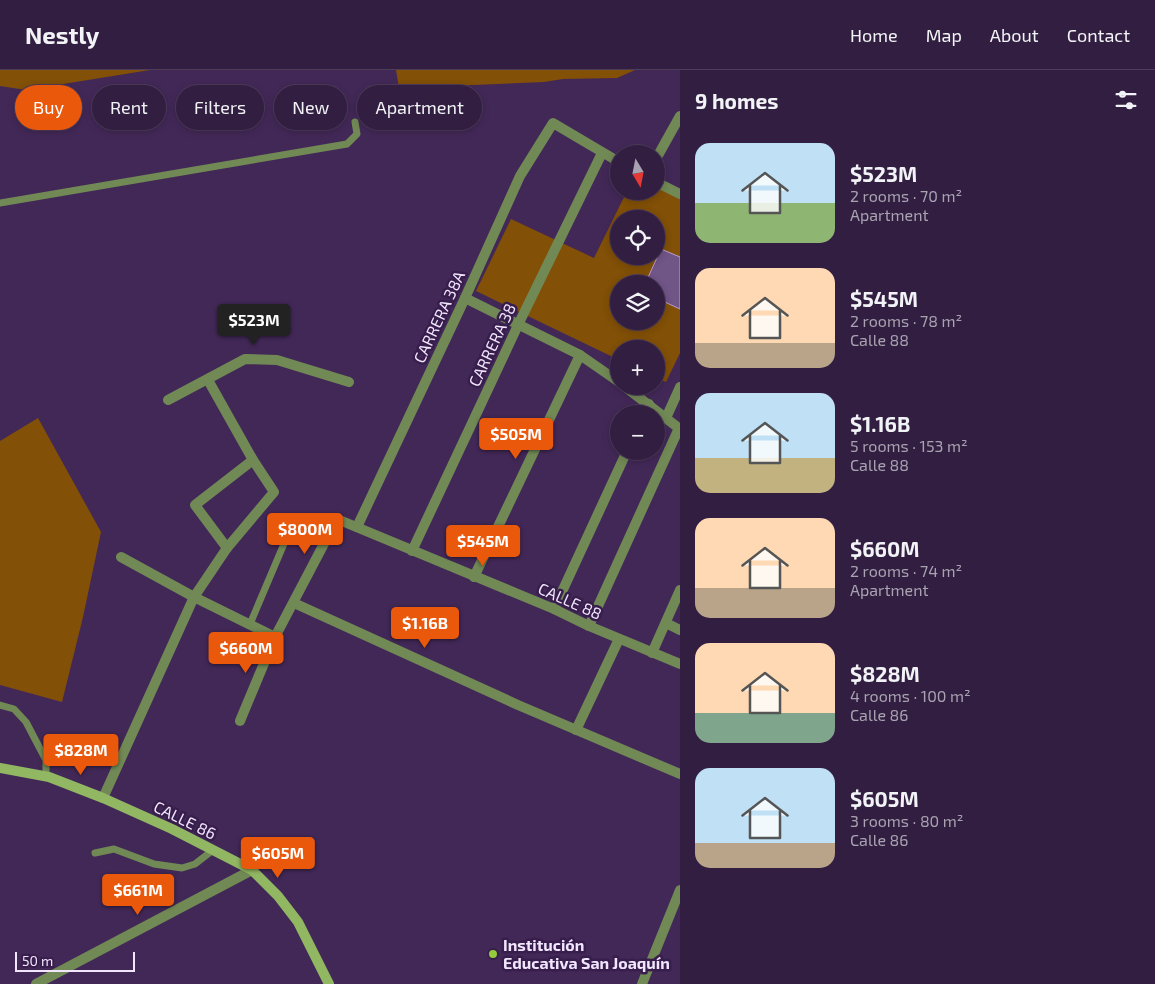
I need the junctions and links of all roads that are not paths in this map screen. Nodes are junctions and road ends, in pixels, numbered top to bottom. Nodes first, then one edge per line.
1 (680, 116) edge
2 (355, 122) dead end
3 (664, 145) edge
4 (602, 153) junction
5 (610, 157) edge
6 (665, 186) edge
7 (680, 194) edge
8 (0, 203) edge
9 (465, 298) junction
10 (519, 323) junction
11 (580, 354) junction
12 (610, 376) edge
13 (208, 380) junction
14 (349, 382) dead end
15 (680, 387) edge
16 (633, 395) edge
17 (168, 400) dead end
18 (642, 405) edge
19 (666, 418) joint
20 (679, 429) edge
21 (253, 460) junction
22 (623, 460) edge
23 (357, 527) junction
24 (288, 532) dead end
25 (227, 548) junction
26 (412, 551) junction
27 (120, 557) dead end
28 (474, 577) junction
29 (680, 590) edge
30 (194, 597) junction
31 (294, 602) junction
32 (554, 609) junction
33 (666, 623) junction
34 (250, 624) junction
35 (589, 626) junction
36 (680, 630) edge
37 (275, 636) junction
38 (619, 638) junction
39 (652, 653) junction
40 (680, 664) edge
41 (0, 705) edge
42 (240, 721) dead end
43 (576, 730) junction
44 (0, 768) edge
45 (680, 774) edge
46 (46, 777) junction
47 (104, 798) junction
48 (213, 850) junction
49 (94, 853) dead end
50 (252, 870) junction
51 (680, 890) edge
52 (36, 984) edge
53 (329, 984) edge
54 (642, 984) edge

1 - 3 street
2 - 8 lane
4 - 5 street
4 - 9 street, CARRERA 38A
4 - 10 street, CARRERA 38
6 - 7 street
9 - 10 street
9 - 23 street, CARRERA 38A
10 - 11 street
10 - 26 street, CARRERA 38
11 - 12 street
11 - 28 street
13 - 14 street
13 - 17 street
13 - 21 street
15 - 19 street
16 - 18 street
19 - 20 street
20 - 35 street
21 - 25 street
21 - 25 street
22 - 32 street
23 - 26 street, CALLE 88
23 - 31 street, CALLE 88
24 - 34 lane
25 - 30 street
26 - 28 street, CALLE 88
27 - 30 street
28 - 32 street, CALLE 88
29 - 33 street
30 - 34 street
30 - 47 street
31 - 37 street
31 - 43 street
32 - 35 street, CALLE 88
33 - 36 street
33 - 39 street
34 - 37 street
35 - 38 street, CALLE 88
37 - 42 street
38 - 39 street, CALLE 88
38 - 43 street
39 - 40 street, CALLE 88
41 - 46 lane
43 - 45 street
44 - 46 main road, CALLE 86
46 - 47 main road, CALLE 86
47 - 48 main road, CALLE 86
48 - 49 lane
48 - 50 main road, CALLE 86
50 - 52 street
50 - 53 main road, CALLE 86
51 - 54 street

